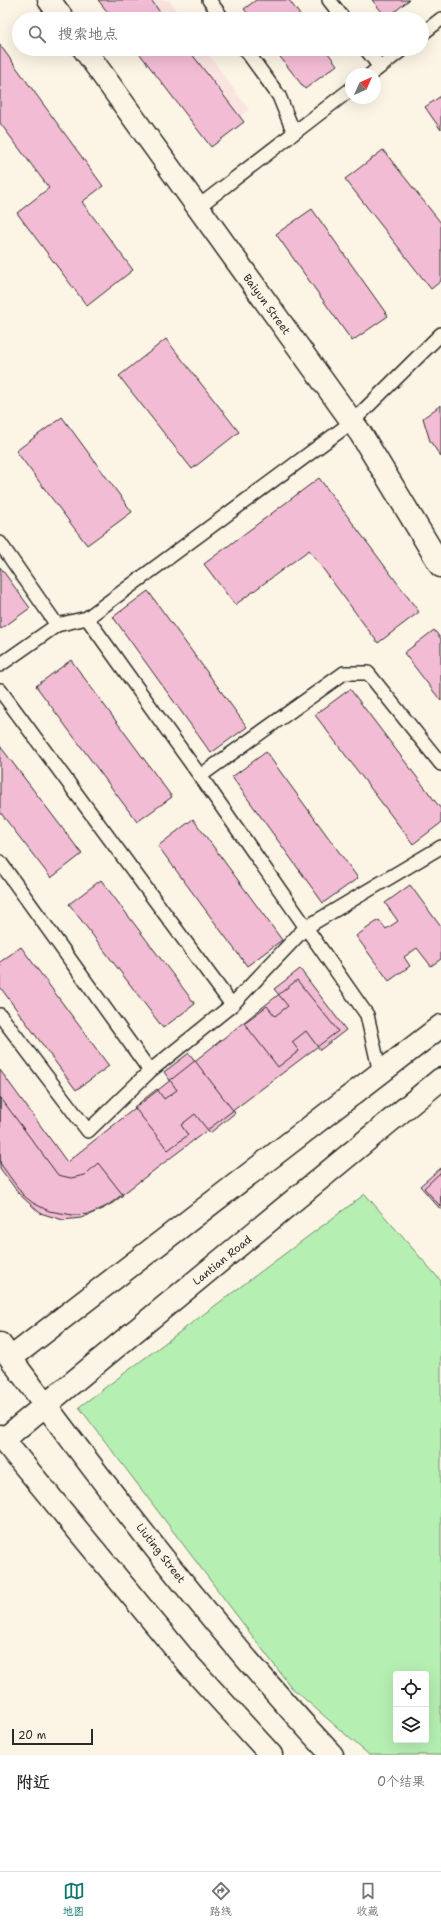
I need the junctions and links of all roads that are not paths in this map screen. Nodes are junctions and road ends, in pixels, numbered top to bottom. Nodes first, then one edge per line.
1 (49, 0) edge
2 (209, 0) edge
3 (329, 0) edge
4 (58, 12) edge
5 (218, 12) edge
6 (338, 12) edge
7 (441, 19) edge
8 (429, 28) edge
9 (89, 56) edge
10 (250, 56) edge
11 (369, 56) edge
12 (394, 56) edge
13 (374, 68) edge
14 (379, 68) edge
15 (345, 94) edge
16 (294, 133) junction
17 (198, 207) junction
18 (441, 334) edge
19 (352, 422) junction
20 (0, 543) edge
21 (441, 566) edge
22 (87, 618) junction
23 (57, 625) junction
24 (0, 665) edge
25 (0, 690) edge
26 (441, 764) edge
27 (200, 776) junction
28 (441, 847) edge
29 (0, 862) edge
30 (305, 928) junction
31 (232, 1005) junction
32 (0, 1015) edge
33 (441, 1026) edge
34 (150, 1071) junction
35 (380, 1073) junction
36 (441, 1079) edge
37 (5, 1351) edge
38 (45, 1406) junction
39 (1, 1440) edge
40 (278, 1697) junction
41 (254, 1736) junction
42 (268, 1755) edge
43 (271, 1755) edge
44 (332, 1755) edge
45 (346, 1755) edge

1 - 4 street
2 - 5 lane
3 - 6 lane
7 - 8 lane
9 - 17 street, Baiyun Street
10 - 16 lane
11 - 13 lane
12 - 14 lane
15 - 16 lane
16 - 17 lane
17 - 19 street, Baiyun Street
18 - 19 lane
19 - 21 street, Baiyun Street
19 - 22 lane
20 - 23 lane
22 - 23 lane
22 - 27 lane
23 - 24 lane
25 - 31 lane
26 - 27 lane
27 - 30 lane
28 - 30 lane
29 - 34 lane
30 - 31 lane
30 - 35 lane
31 - 34 lane
32 - 34 lane
33 - 35 street
35 - 37 street
36 - 38 street, Lantian Road
37 - 38 street, Liuting Street
38 - 39 street, Lantian Road
38 - 40 street, Liuting Street
39 - 41 street
40 - 44 street, Liuting Street
40 - 45 street
41 - 42 street
41 - 43 street

